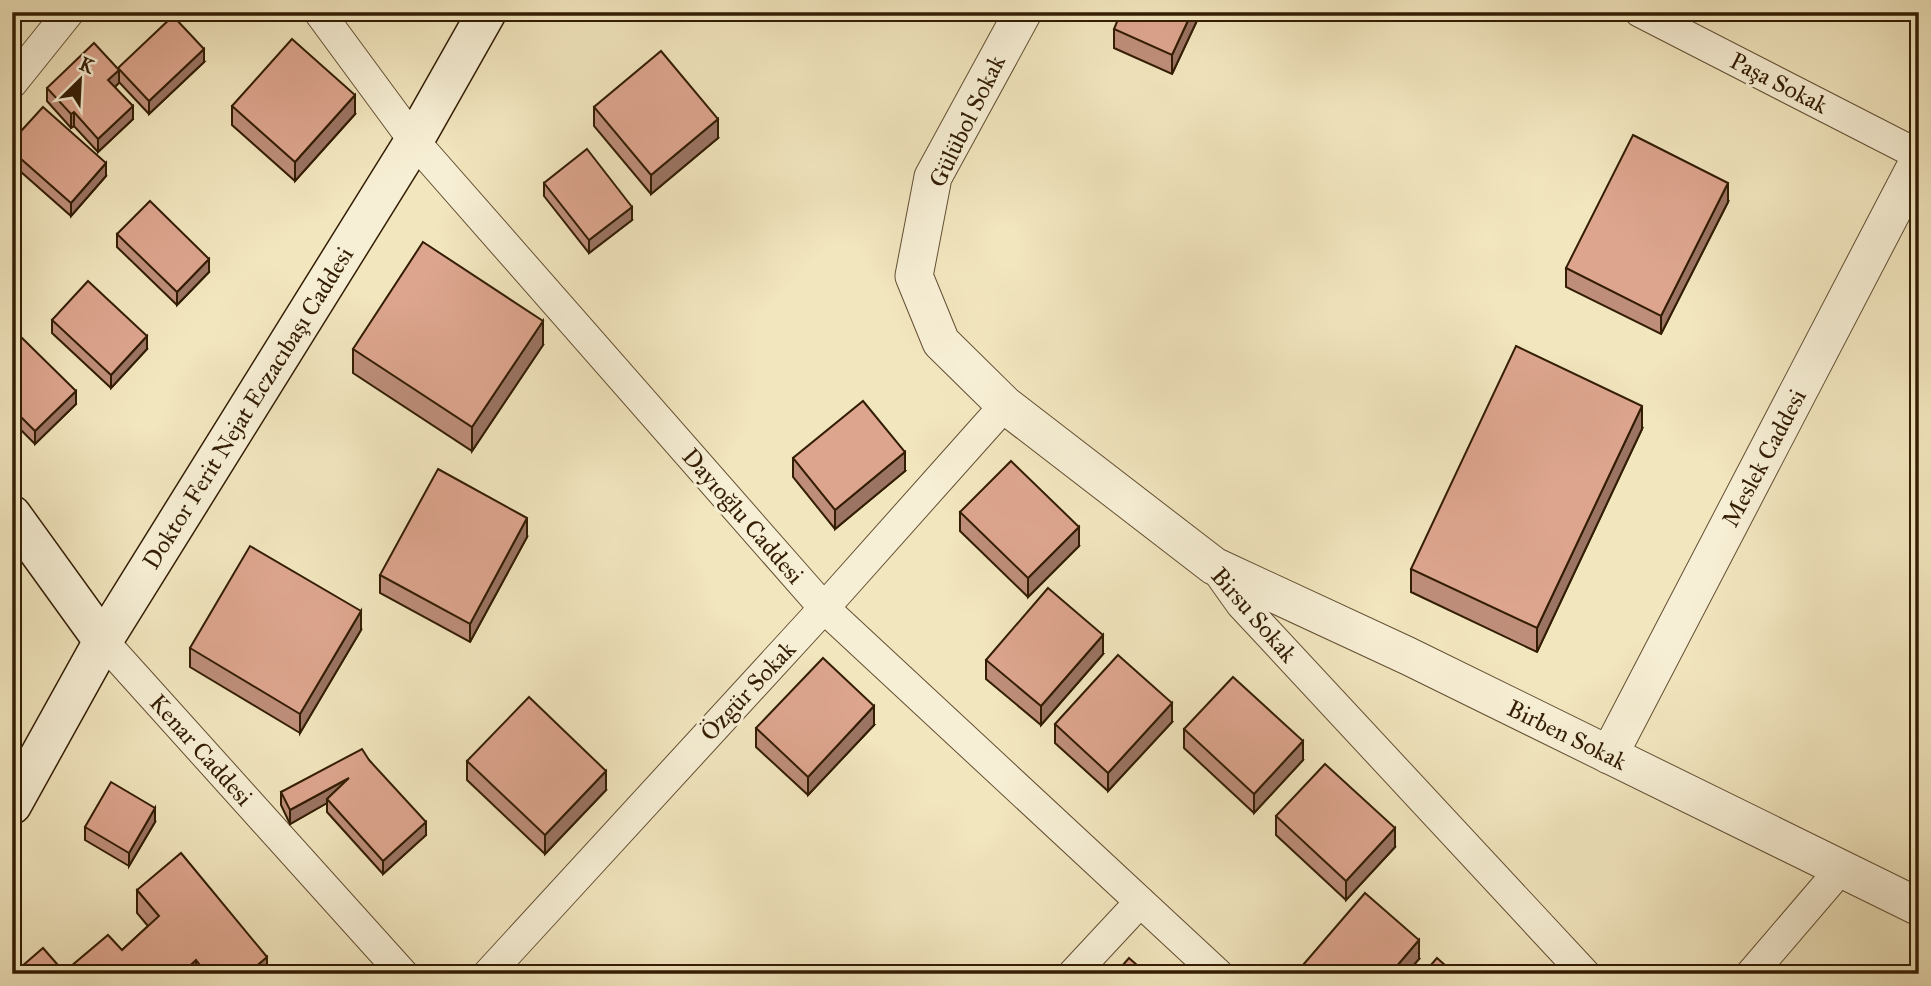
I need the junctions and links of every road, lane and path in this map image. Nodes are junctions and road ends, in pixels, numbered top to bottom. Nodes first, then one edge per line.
1 (69, 12) edge
2 (319, 12) edge
3 (487, 12) edge
4 (1023, 12) edge
5 (1640, 12) edge
6 (12, 82) edge
7 (414, 141) junction
8 (1919, 155) edge
9 (1919, 160) edge
10 (914, 276) joint
11 (1005, 405) junction
12 (14, 522) edge
13 (1214, 566) junction
14 (824, 608) junction
15 (103, 641) junction
16 (1609, 755) junction
17 (12, 804) edge
18 (1840, 870) junction
19 (1140, 901) junction
20 (1919, 908) edge
21 (404, 974) edge
22 (488, 974) edge
23 (1073, 974) edge
24 (1218, 974) edge
25 (1584, 974) edge
26 (1751, 974) edge

1 - 6 street
2 - 7 street, Dayıoğlu Caddesi
3 - 7 main road, Doktor Ferit Nejat Eczacıbaşı Caddesi
4 - 10 street, Gülübol Sokak
5 - 8 street, Paşa Sokak
7 - 14 street, Dayıoğlu Caddesi
7 - 15 main road, Doktor Ferit Nejat Eczacıbaşı Caddesi
9 - 16 street, Meslek Caddesi
10 - 11 street, Birsu Sokak
11 - 13 street, Birsu Sokak
11 - 14 street, Özgür Sokak
12 - 15 main road, Kenar Caddesi
13 - 16 street, Birben Sokak
13 - 25 street, Birsu Sokak
14 - 19 street, Dayıoğlu Caddesi
14 - 22 street, Özgür Sokak
15 - 17 main road, Doktor Ferit Nejat Eczacıbaşı Caddesi
15 - 21 street, Kenar Caddesi
16 - 18 street, Birben Sokak
18 - 20 street, Birben Sokak
18 - 26 street
19 - 23 street
19 - 24 street, Dayıoğlu Caddesi

